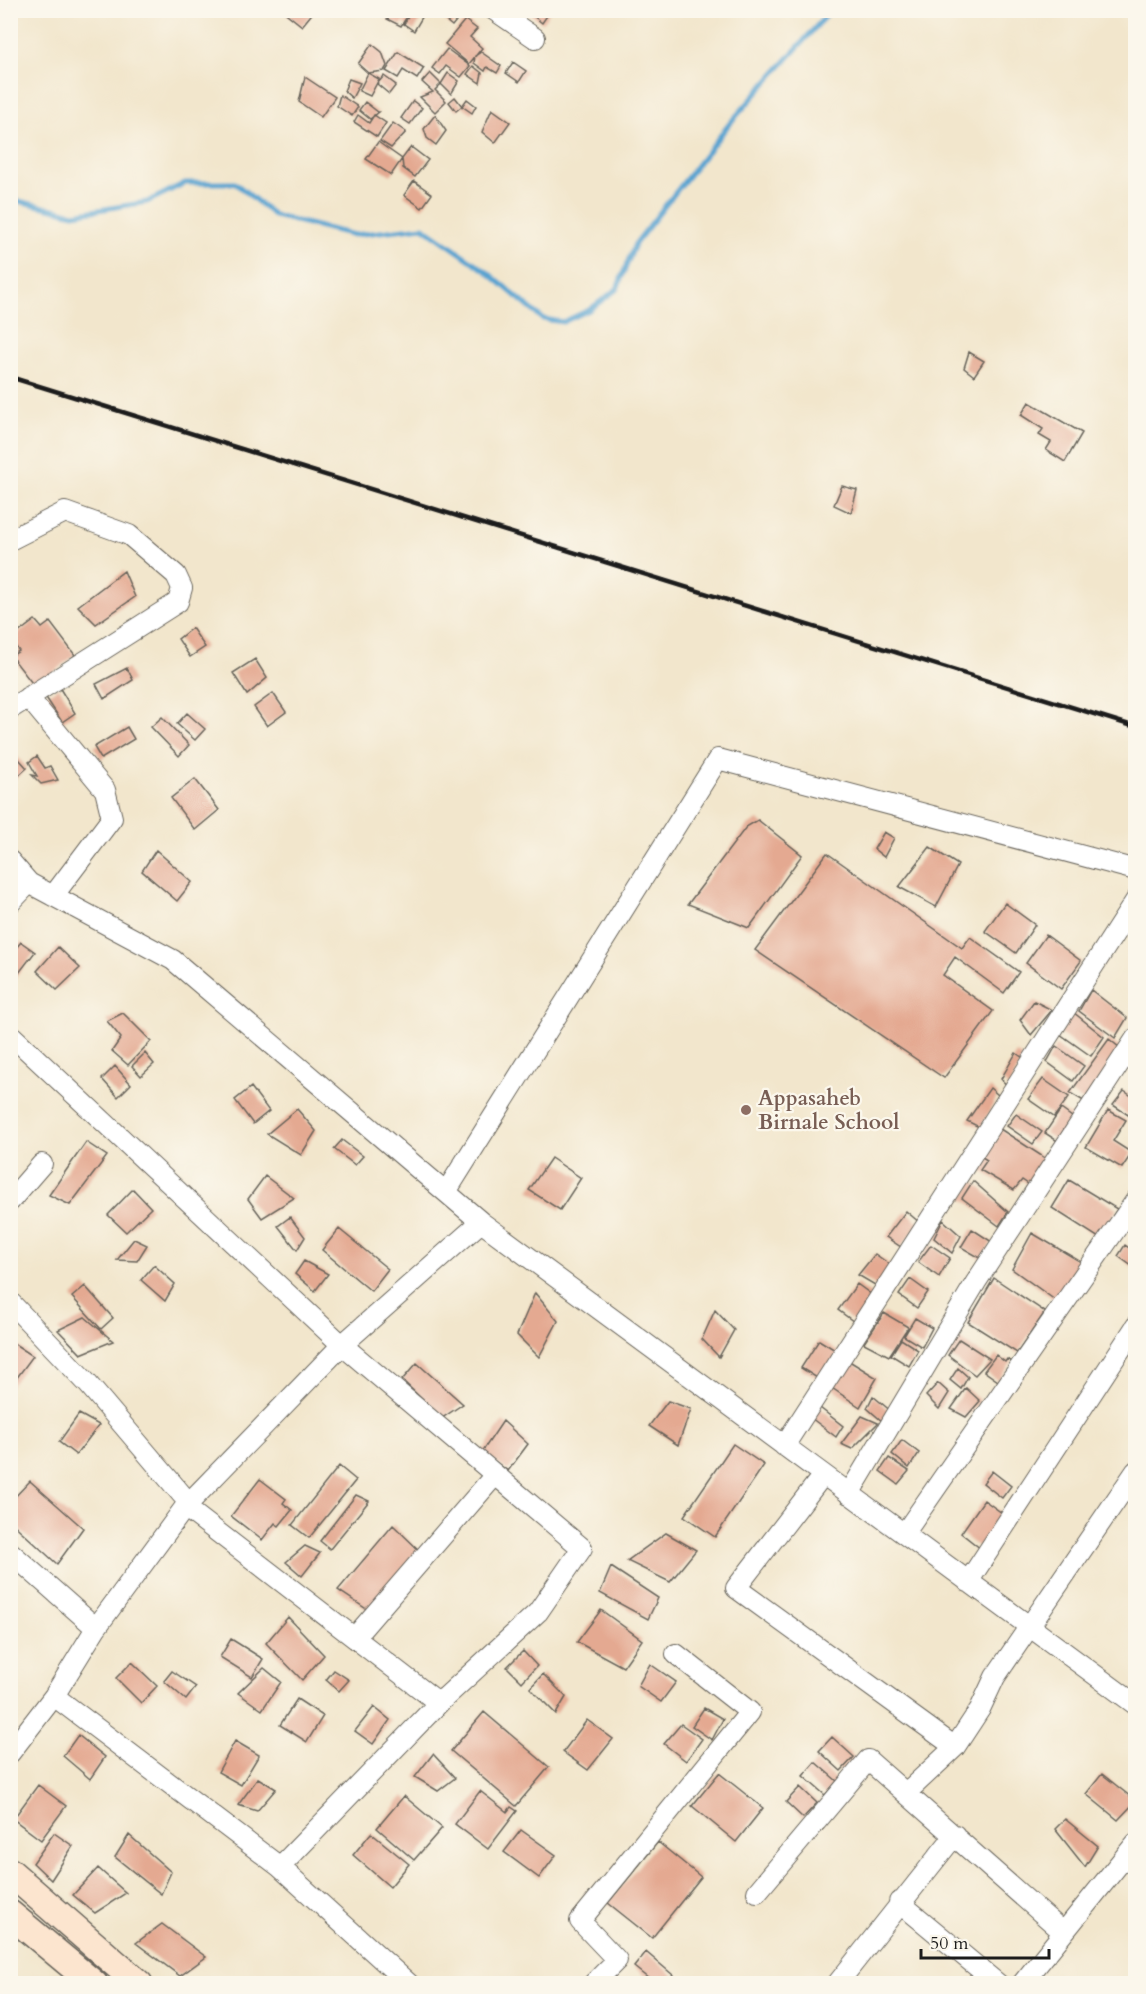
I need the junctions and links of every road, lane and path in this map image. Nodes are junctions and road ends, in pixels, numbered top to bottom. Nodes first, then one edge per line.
1 (494, 10) edge
2 (535, 38) dead end
3 (10, 540) edge
4 (28, 697) junction
5 (10, 709) edge
6 (10, 861) edge
7 (1136, 870) edge
8 (29, 883) junction
9 (53, 896) junction
10 (1136, 900) edge
11 (10, 903) edge
12 (10, 1034) edge
13 (1136, 1038) edge
14 (42, 1164) dead end
15 (446, 1192) junction
16 (1136, 1200) edge
17 (10, 1201) edge
18 (482, 1222) junction
19 (10, 1302) edge
20 (1136, 1326) edge
21 (342, 1345) junction
22 (784, 1446) junction
23 (1136, 1471) edge
24 (823, 1474) junction
25 (495, 1475) junction
26 (849, 1494) junction
27 (187, 1505) junction
28 (904, 1534) junction
29 (10, 1552) edge
30 (968, 1582) junction
31 (1028, 1626) junction
32 (96, 1628) junction
33 (355, 1637) junction
34 (676, 1654) dead end
35 (54, 1695) junction
36 (439, 1703) junction
37 (1136, 1705) edge
38 (955, 1747) junction
39 (10, 1753) edge
40 (907, 1792) junction
41 (955, 1834) junction
42 (1136, 1843) edge
43 (280, 1867) junction
44 (10, 1872) edge
45 (757, 1892) dead end
46 (899, 1902) junction
47 (10, 1914) edge
48 (1063, 1932) junction
49 (94, 1983) edge
50 (139, 1983) edge
51 (409, 1983) edge
52 (593, 1983) edge
53 (837, 1983) edge
54 (998, 1983) edge
55 (1022, 1983) edge

1 - 2 street
3 - 4 street
4 - 5 street
4 - 9 street
6 - 8 street
7 - 15 street
8 - 9 street
8 - 11 street
9 - 15 street
10 - 22 street
12 - 21 street
13 - 26 street
14 - 17 street
15 - 18 street
16 - 28 street
18 - 21 street
18 - 22 street
19 - 27 street
20 - 30 street
21 - 25 street
21 - 27 street
22 - 24 street
23 - 31 street
24 - 26 street
24 - 38 street
25 - 33 street
25 - 36 street
26 - 28 street
27 - 32 street
27 - 33 street
28 - 30 street
29 - 32 street
30 - 31 street
31 - 37 street
31 - 38 street
32 - 35 street
33 - 36 street
34 - 52 street
35 - 39 street
35 - 43 street
36 - 43 street
38 - 40 street
40 - 41 street
40 - 45 street
41 - 46 street
41 - 48 street
42 - 48 street
43 - 51 street
44 - 50 main road
46 - 53 street
46 - 54 street
47 - 49 main road
48 - 55 street

